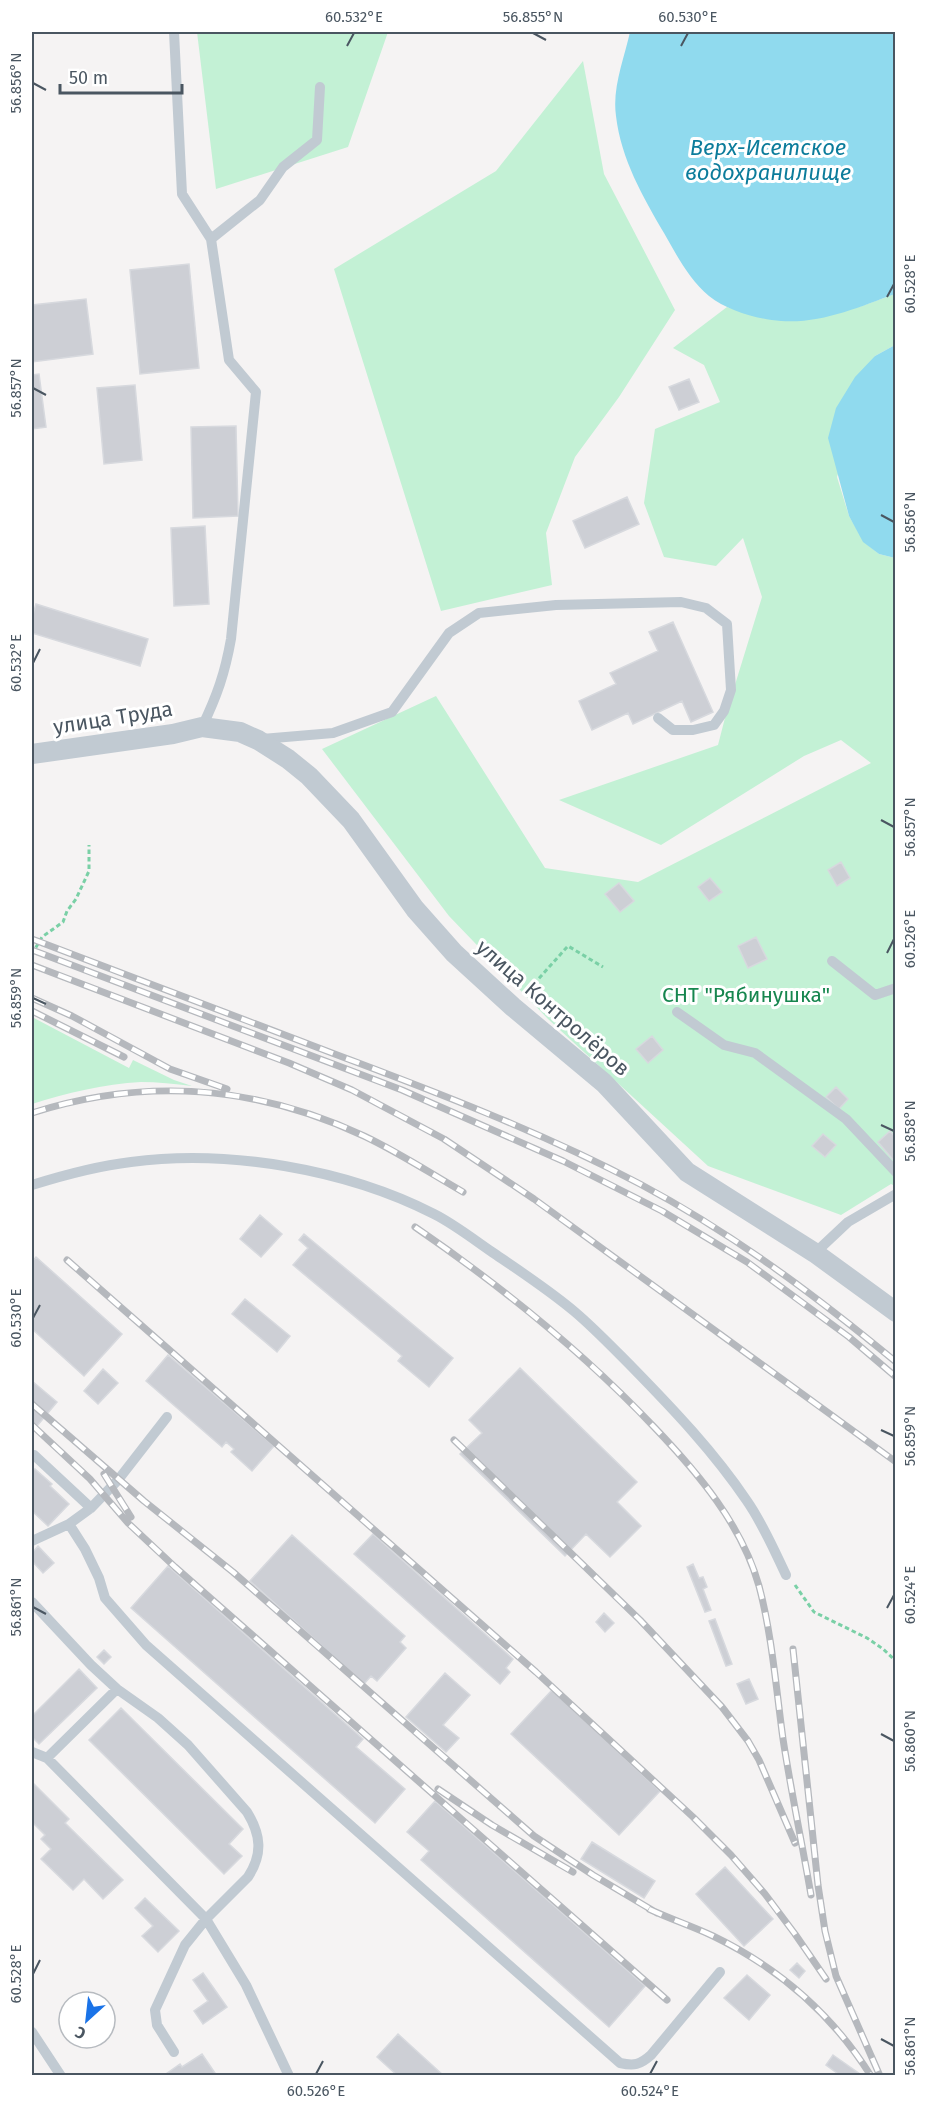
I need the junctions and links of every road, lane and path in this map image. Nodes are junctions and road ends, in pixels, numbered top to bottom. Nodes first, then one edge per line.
1 (174, 32) edge
2 (320, 87) dead end
3 (210, 239) junction
4 (658, 718) dead end
5 (202, 727) junction
6 (258, 740) junction
7 (32, 754) edge
8 (88, 844) dead end
9 (32, 954) edge
10 (832, 961) dead end
11 (603, 967) dead end
12 (896, 988) edge
13 (513, 1007) junction
14 (677, 1012) dead end
15 (896, 1172) edge
16 (32, 1185) edge
17 (896, 1194) edge
18 (814, 1253) junction
19 (896, 1312) edge
20 (167, 1417) dead end
21 (34, 1455) dead end
22 (90, 1508) junction
23 (69, 1524) junction
24 (32, 1541) edge
25 (786, 1575) joint
26 (32, 1602) edge
27 (896, 1661) edge
28 (117, 1689) junction
29 (32, 1752) edge
30 (47, 1758) junction
31 (206, 1918) junction
32 (720, 1972) dead end
33 (32, 2032) edge
34 (174, 2052) dead end
35 (61, 2076) edge
36 (290, 2076) edge

1 - 3 lane
2 - 3 lane
3 - 5 lane
4 - 6 lane
5 - 6 street, улица Контролёров
5 - 7 street, улица Труда
6 - 13 street, улица Контролёров
8 - 9 path
10 - 12 lane
11 - 13 path
13 - 18 street, улица Контролёров
14 - 15 lane
16 - 25 lane
17 - 18 lane
18 - 19 street, улица Контролёров
20 - 22 lane
21 - 22 lane
22 - 23 lane
23 - 24 lane
23 - 32 lane
25 - 27 path
26 - 28 lane
28 - 30 lane
28 - 31 lane
29 - 30 lane
30 - 31 lane
31 - 34 lane
31 - 36 lane
33 - 35 lane

